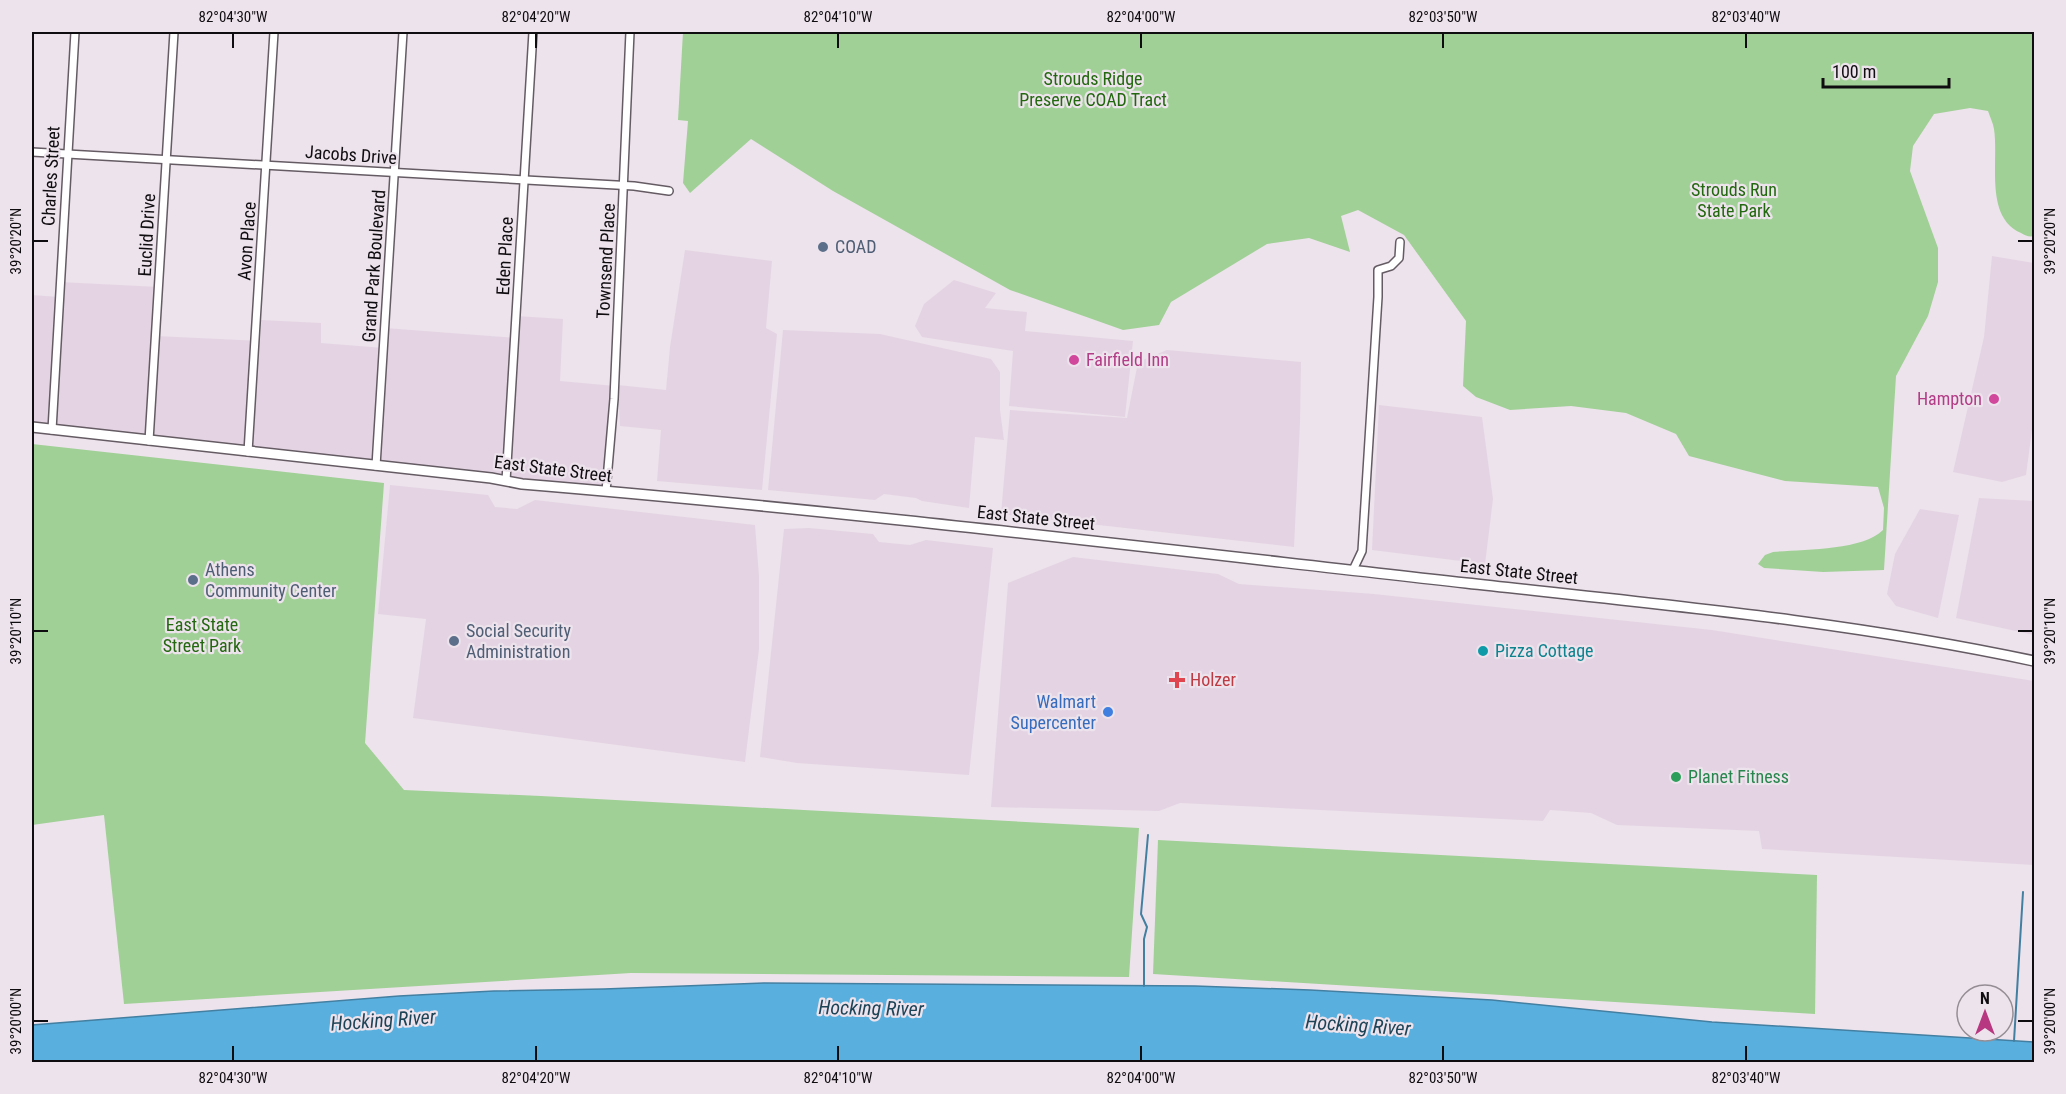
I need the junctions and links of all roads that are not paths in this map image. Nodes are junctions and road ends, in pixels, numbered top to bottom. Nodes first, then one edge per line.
1 (75, 32) edge
2 (174, 32) edge
3 (274, 32) edge
4 (403, 32) edge
5 (533, 32) edge
6 (630, 32) edge
7 (32, 152) edge
8 (68, 154) junction
9 (166, 160) junction
10 (267, 165) junction
11 (396, 173) junction
12 (524, 180) junction
13 (625, 186) junction
14 (669, 190) dead end
15 (1400, 242) dead end
16 (32, 427) edge
17 (52, 430) junction
18 (149, 441) junction
19 (248, 452) junction
20 (376, 466) junction
21 (506, 482) junction
22 (606, 491) junction
23 (1353, 570) junction
24 (2034, 661) edge

1 - 8 street, Charles Street
2 - 9 street, Euclid Drive
3 - 10 street, Avon Place
4 - 11 street, Grand Park Boulevard
5 - 12 street, Eden Place
6 - 13 street, Townsend Place
7 - 8 street, Jacobs Drive
8 - 9 street, Jacobs Drive
8 - 17 street, Charles Street
9 - 10 street, Jacobs Drive
9 - 18 street, Euclid Drive
10 - 11 street, Jacobs Drive
10 - 19 street, Avon Place
11 - 12 street, Jacobs Drive
11 - 20 street, Grand Park Boulevard
12 - 13 street, Jacobs Drive
12 - 21 street, Eden Place
13 - 14 street, Jacobs Drive
13 - 22 street, Townsend Place
15 - 23 street
16 - 17 main road, East State Street
17 - 18 main road, East State Street
18 - 19 main road, East State Street
19 - 20 main road, East State Street
20 - 21 main road, East State Street
21 - 22 main road, East State Street
22 - 23 main road, East State Street
23 - 24 main road, East State Street

